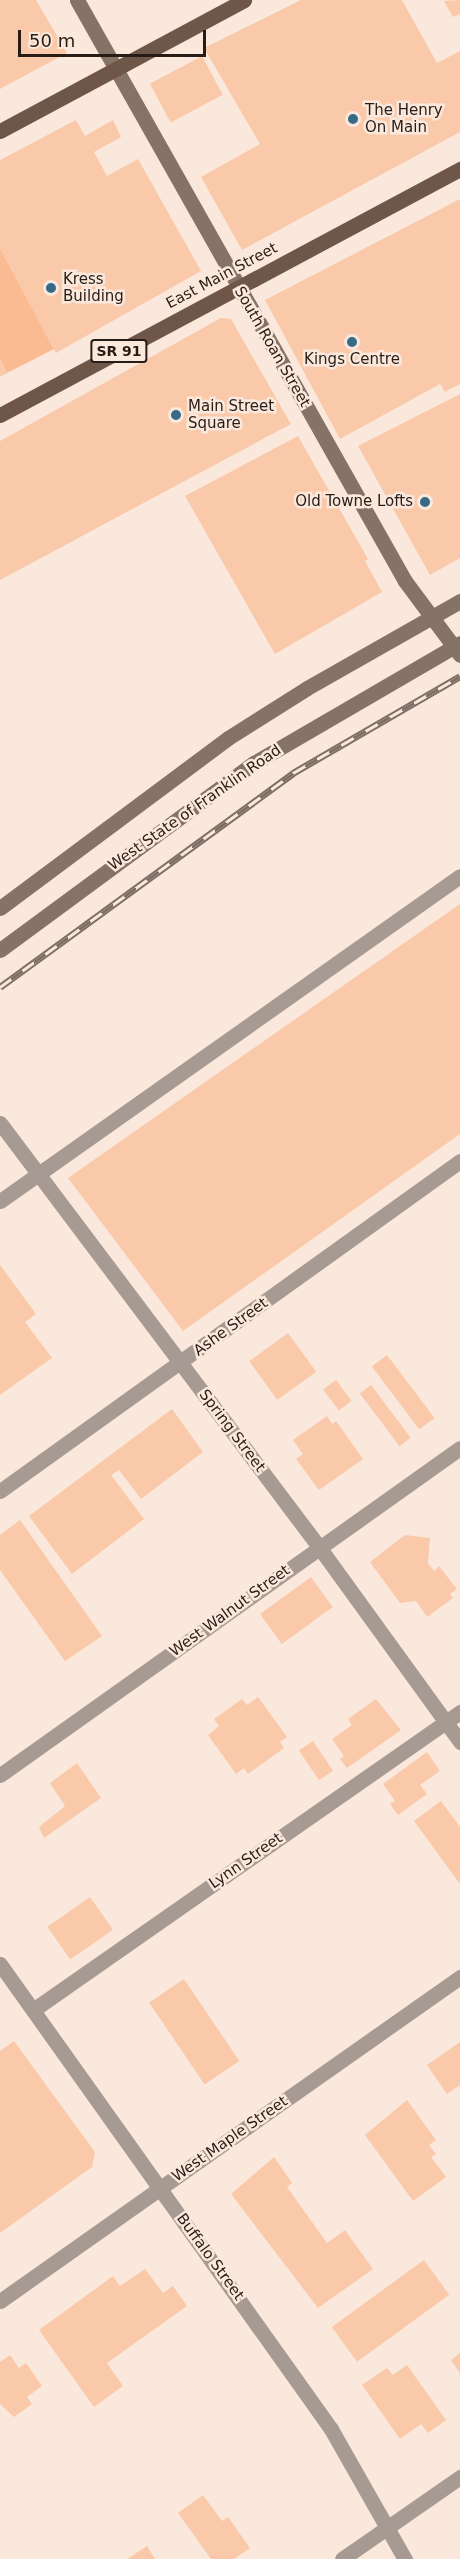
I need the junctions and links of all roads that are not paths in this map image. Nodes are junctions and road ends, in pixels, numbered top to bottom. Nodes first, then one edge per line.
1 (77, 0) edge
2 (244, 0) edge
3 (115, 69) junction
4 (0, 131) edge
5 (460, 169) edge
6 (238, 288) junction
7 (0, 415) edge
8 (460, 602) edge
9 (431, 618) junction
10 (458, 648) edge
11 (460, 876) edge
12 (0, 908) edge
13 (0, 950) edge
14 (0, 1123) edge
15 (460, 1161) edge
16 (38, 1174) junction
17 (0, 1201) edge
18 (181, 1362) junction
19 (460, 1448) edge
20 (0, 1491) edge
21 (319, 1546) junction
22 (460, 1712) edge
23 (446, 1722) junction
24 (460, 1742) edge
25 (0, 1775) edge
26 (0, 1964) edge
27 (460, 1977) edge
28 (33, 2010) junction
29 (159, 2187) junction
30 (0, 2301) edge
31 (460, 2477) edge
32 (390, 2527) junction
33 (342, 2559) edge
34 (405, 2559) edge

1 - 3 main road, South Roan Street
2 - 3 main road
3 - 4 main road
3 - 6 main road, South Roan Street
5 - 6 main road, East Main Street / SR 91
6 - 7 main road, East Main Street / SR 91
6 - 9 main road, South Roan Street
8 - 9 main road
9 - 10 main road, South Roan Street
9 - 12 main road
10 - 13 main road, West State of Franklin Road
11 - 16 street
14 - 16 street, Spring Street
15 - 18 street, Ashe Street
16 - 17 street
16 - 18 street, Spring Street
18 - 20 street, Ashe Street
18 - 21 street, Spring Street
19 - 21 street, West Walnut Street
21 - 23 street, Spring Street
21 - 25 street, West Walnut Street
22 - 23 street, Lynn Street
23 - 24 street, Spring Street
23 - 28 street, Lynn Street
26 - 28 street, Buffalo Street
27 - 29 street, West Maple Street
28 - 29 street, Buffalo Street
29 - 30 street, West Maple Street
29 - 32 street, Buffalo Street
31 - 32 street
32 - 33 street
32 - 34 street, Buffalo Street

